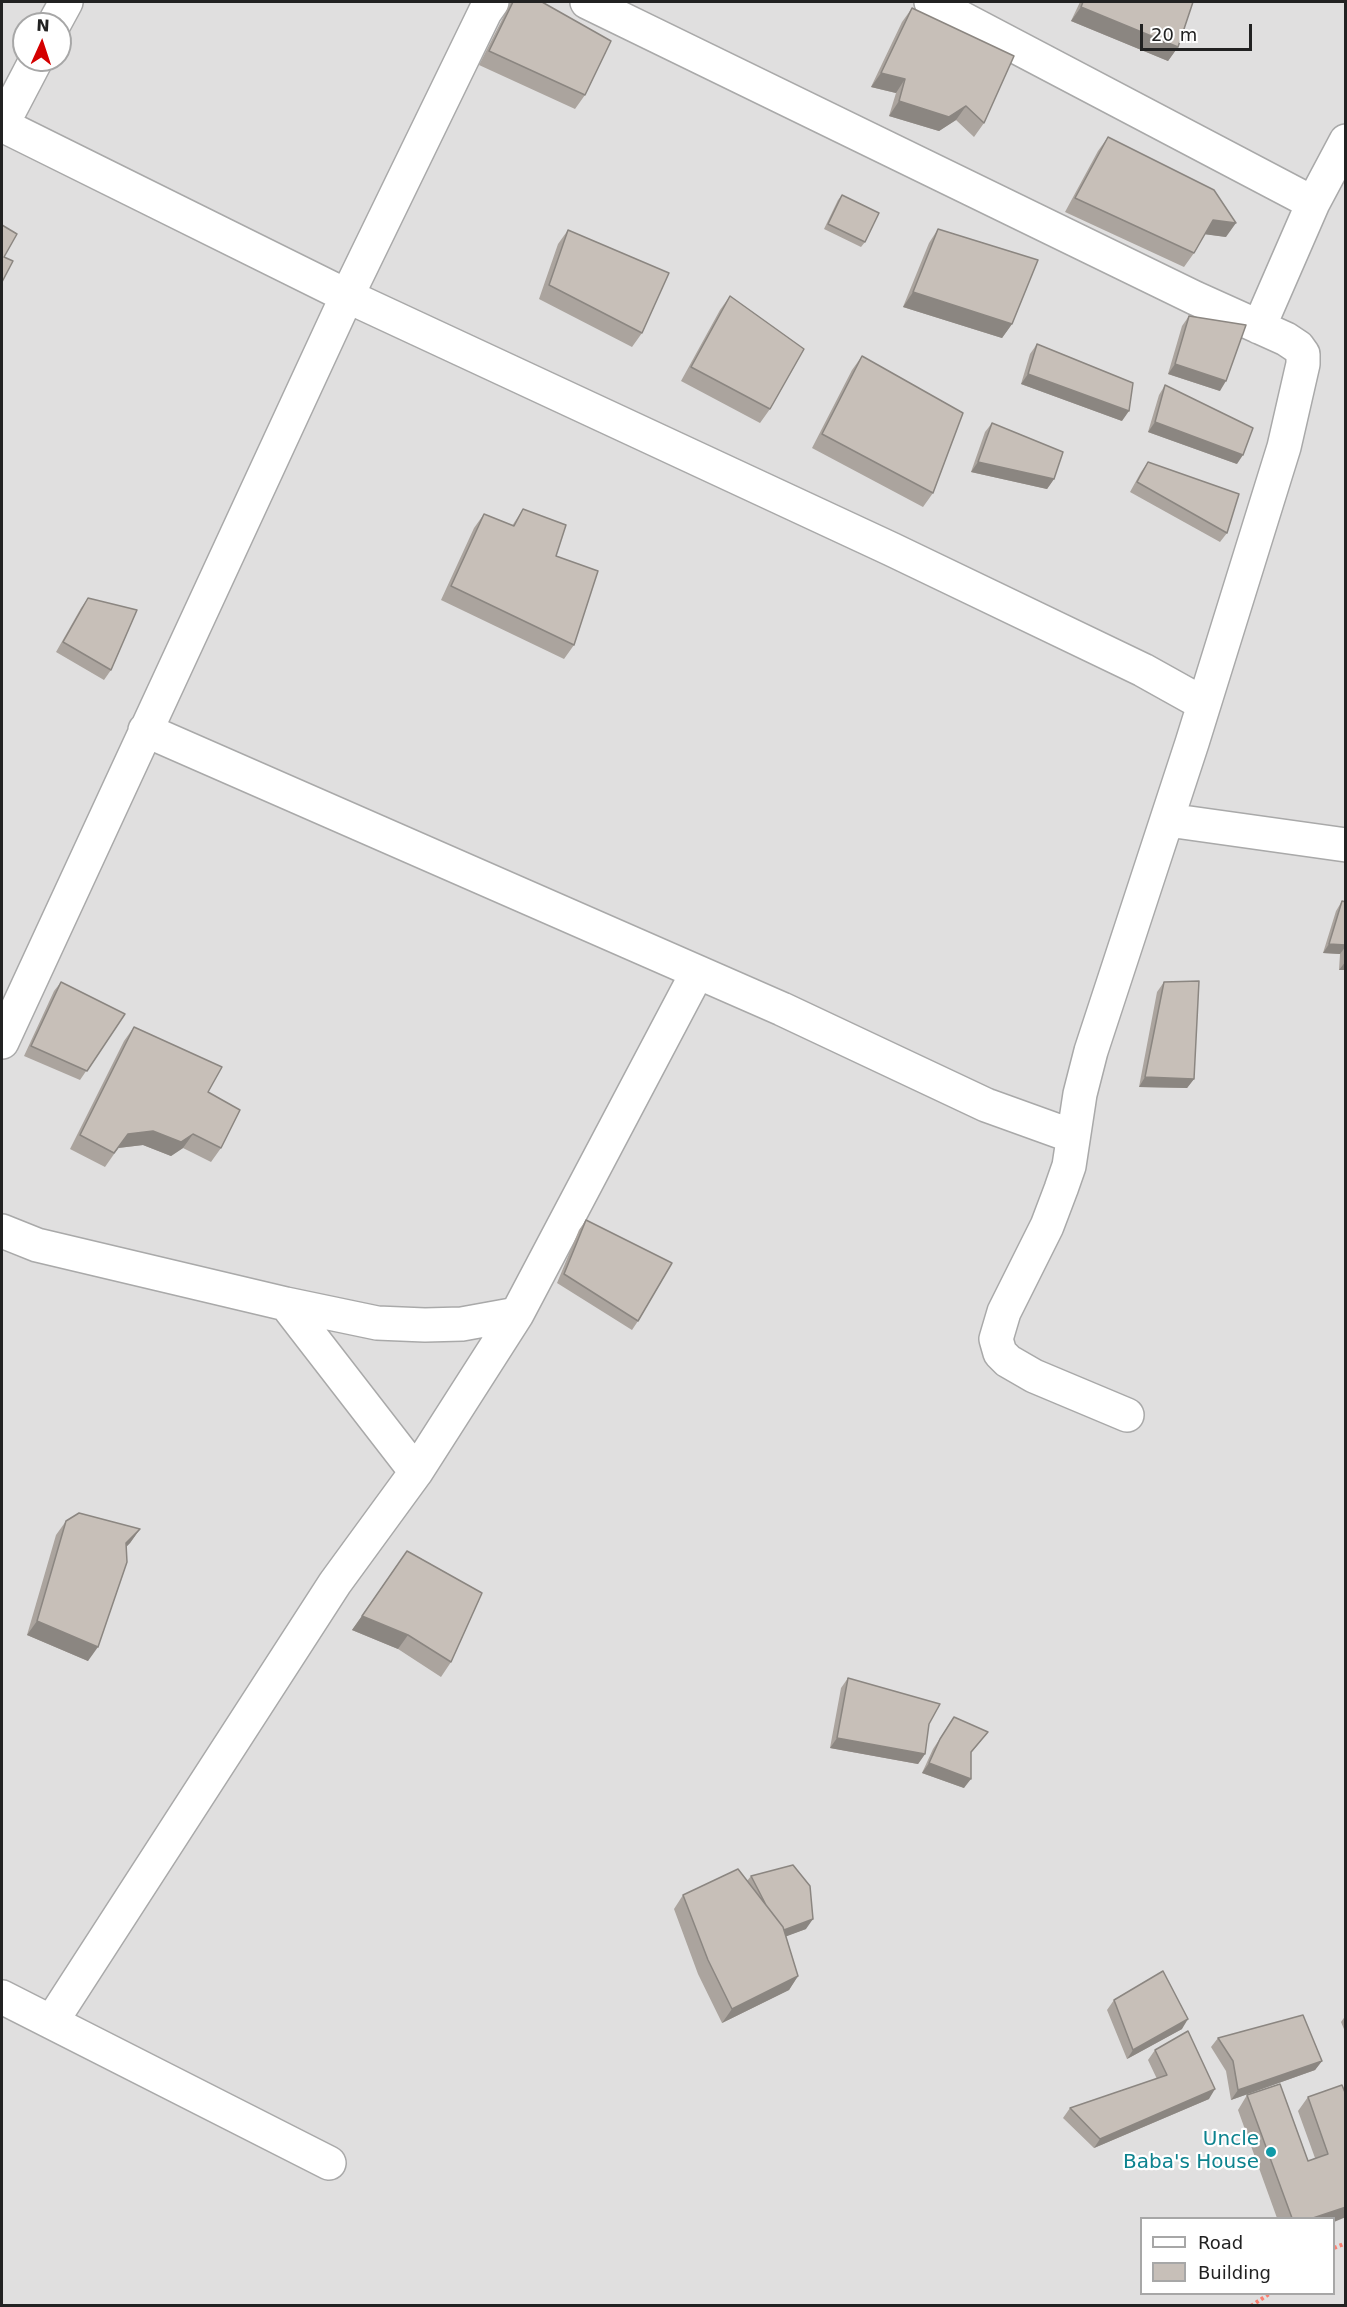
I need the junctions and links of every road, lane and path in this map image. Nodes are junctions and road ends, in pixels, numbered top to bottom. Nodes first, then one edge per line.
1 (492, 2) edge
2 (587, 2) edge
3 (931, 2) edge
4 (30, 72) edge
5 (2, 125) edge
6 (1346, 141) edge
7 (1313, 203) junction
8 (347, 296) junction
9 (1259, 327) junction
10 (1204, 704) junction
11 (145, 729) junction
12 (1168, 820) junction
13 (1346, 845) edge
14 (698, 973) junction
15 (2, 1042) edge
16 (1072, 1136) junction
17 (2, 1231) edge
18 (286, 1304) junction
19 (517, 1314) junction
20 (1127, 1415) dead end
21 (416, 1472) junction
22 (2, 1997) edge
23 (52, 2021) junction
24 (329, 2163) dead end
25 (1268, 2295) edge
26 (1251, 2306) edge

1 - 8 street
2 - 9 street
3 - 7 street
4 - 5 street
5 - 8 street
6 - 7 street
7 - 9 street
8 - 10 street
8 - 11 street
9 - 10 street
10 - 12 street
11 - 14 street
11 - 15 street
12 - 13 street
12 - 16 street
14 - 16 street
14 - 19 street
16 - 20 street
17 - 18 street
18 - 19 street
18 - 21 street
19 - 21 street
21 - 23 street
22 - 23 street
23 - 24 street
25 - 26 path

